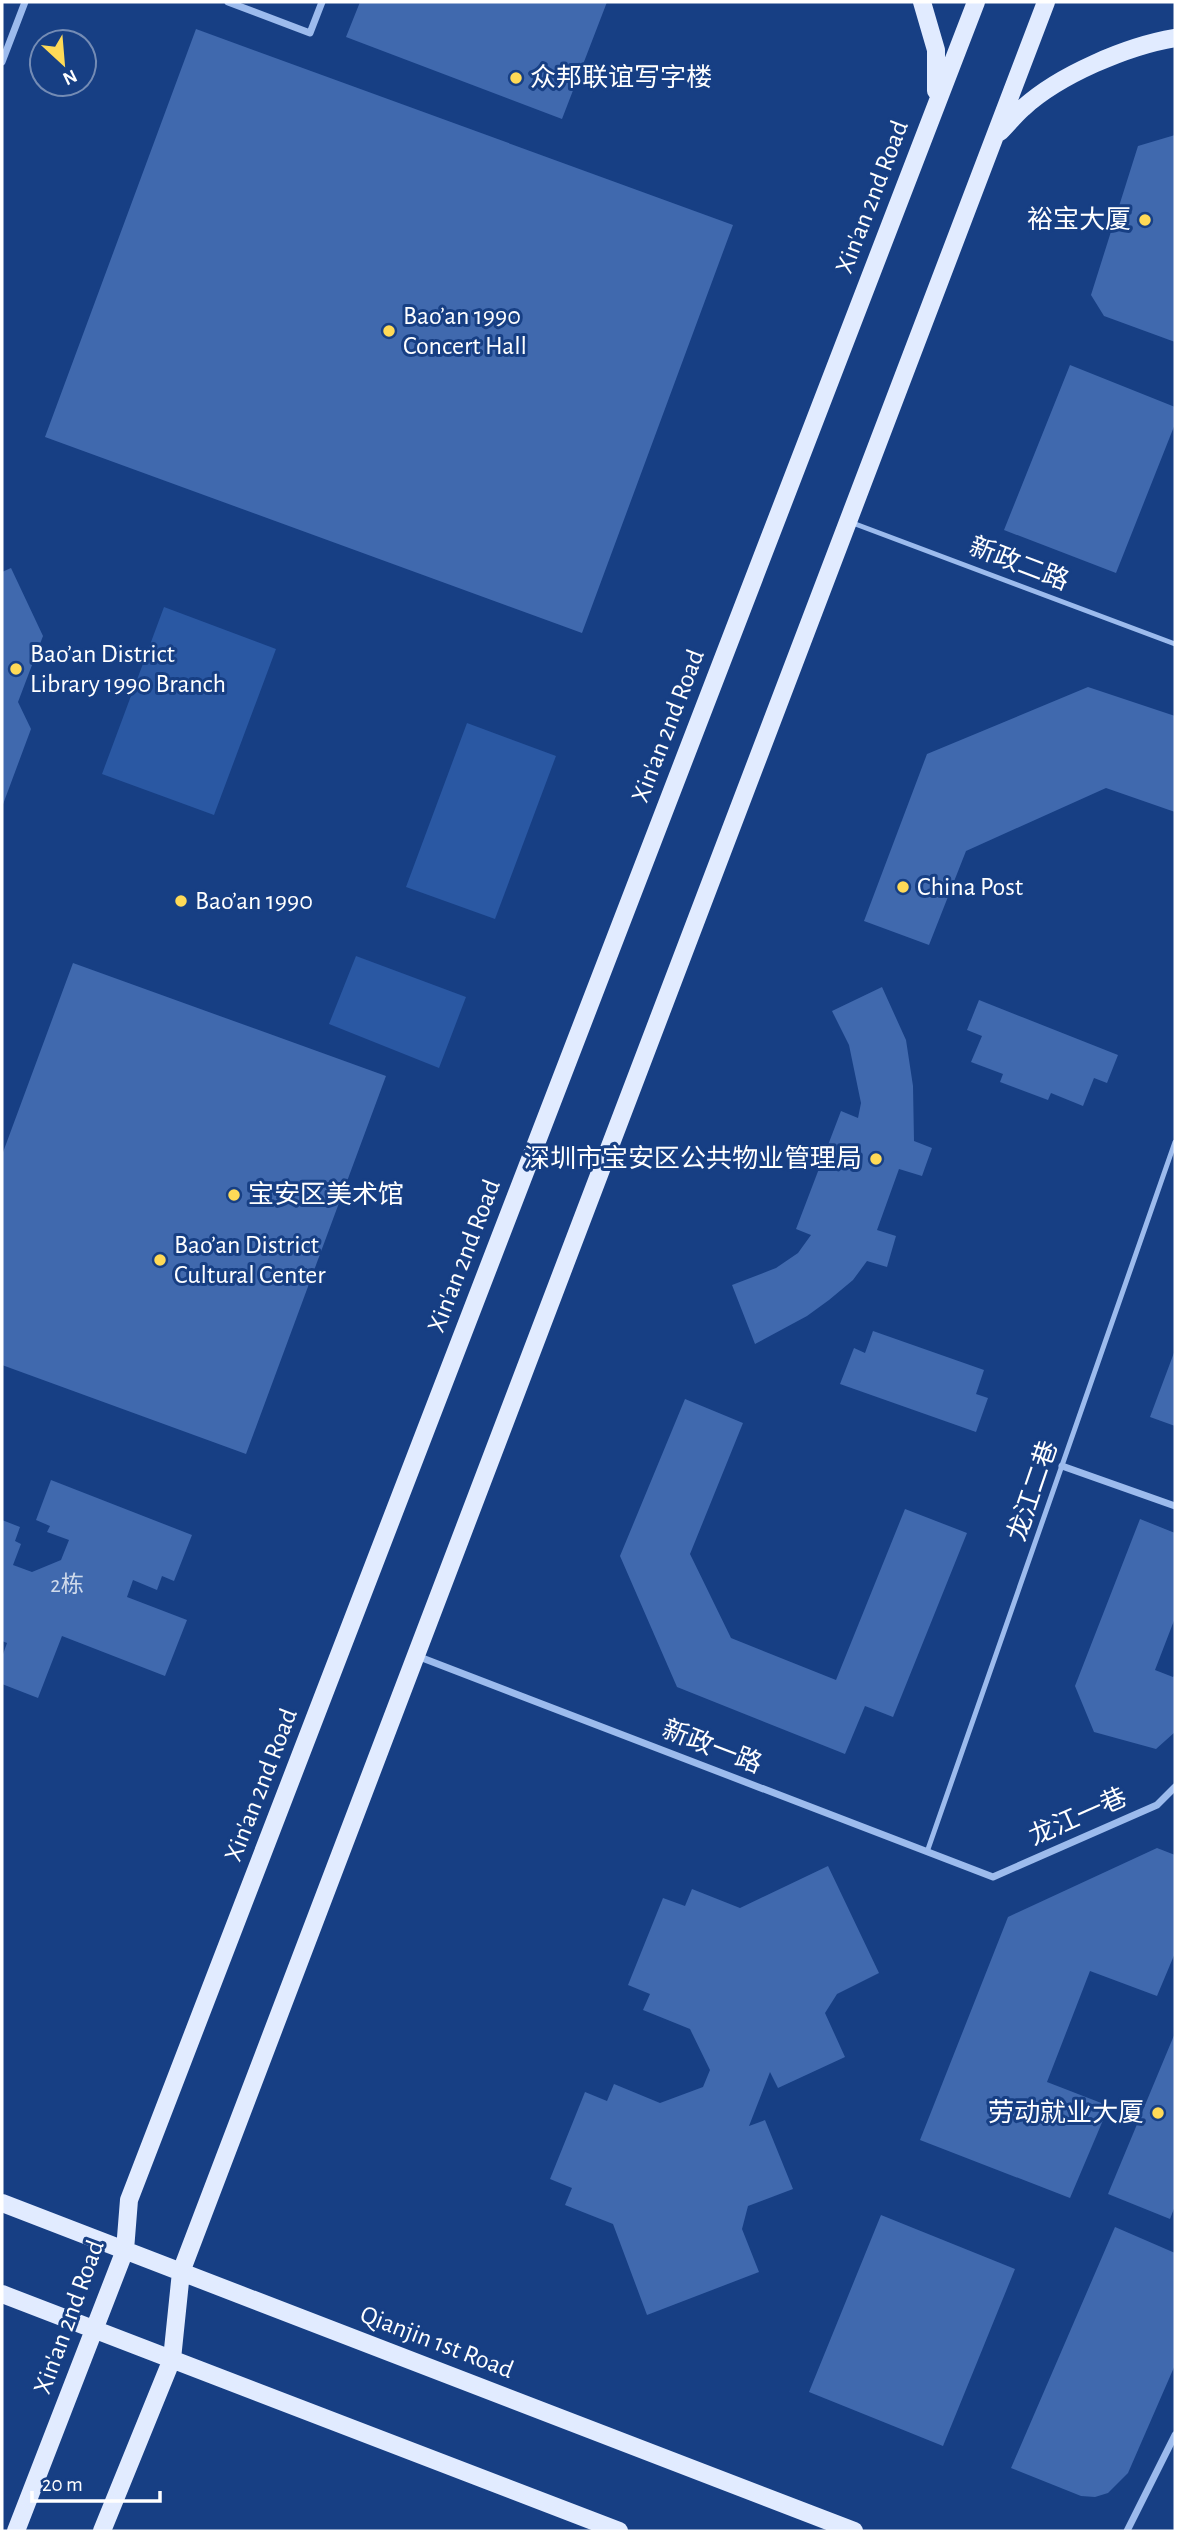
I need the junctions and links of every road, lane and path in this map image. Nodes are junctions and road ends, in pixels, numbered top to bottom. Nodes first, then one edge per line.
1 (25, 2) edge
2 (228, 2) edge
3 (322, 2) edge
4 (922, 2) edge
5 (976, 2) edge
6 (1046, 2) edge
7 (1175, 38) edge
8 (2, 62) edge
9 (933, 112) junction
10 (993, 140) junction
11 (848, 521) junction
12 (1175, 644) edge
13 (1175, 1142) edge
14 (1062, 1466) junction
15 (1175, 1506) edge
16 (416, 1655) junction
17 (1175, 1787) edge
18 (927, 1852) junction
19 (993, 1877) joint
20 (2, 2203) edge
21 (125, 2250) junction
22 (181, 2272) junction
23 (2, 2294) edge
24 (95, 2329) junction
25 (172, 2359) junction
26 (1175, 2435) edge
27 (16, 2531) edge
28 (102, 2531) edge
29 (619, 2531) edge
30 (854, 2531) edge
31 (1127, 2531) edge

1 - 8 street
2 - 3 street
4 - 9 main road
5 - 9 main road, Xin'an 2nd Road
6 - 10 main road
7 - 10 main road
9 - 21 main road, Xin'an 2nd Road
10 - 11 main road
11 - 12 lane, 新政二路
11 - 16 main road
13 - 14 lane, 龙江二巷
14 - 15 street
14 - 18 lane, 龙江二巷
16 - 18 street, 新政一路
16 - 22 main road
17 - 19 street, 龙江一巷
18 - 19 street, 新政一路
20 - 21 main road, Qianjin 1st Road
21 - 22 main road, Qianjin 1st Road
21 - 24 main road, Xin'an 2nd Road
22 - 25 main road
22 - 30 main road, Qianjin 1st Road
23 - 24 main road
24 - 25 main road
24 - 27 main road, Xin'an 2nd Road
25 - 28 main road
25 - 29 main road
26 - 31 street

